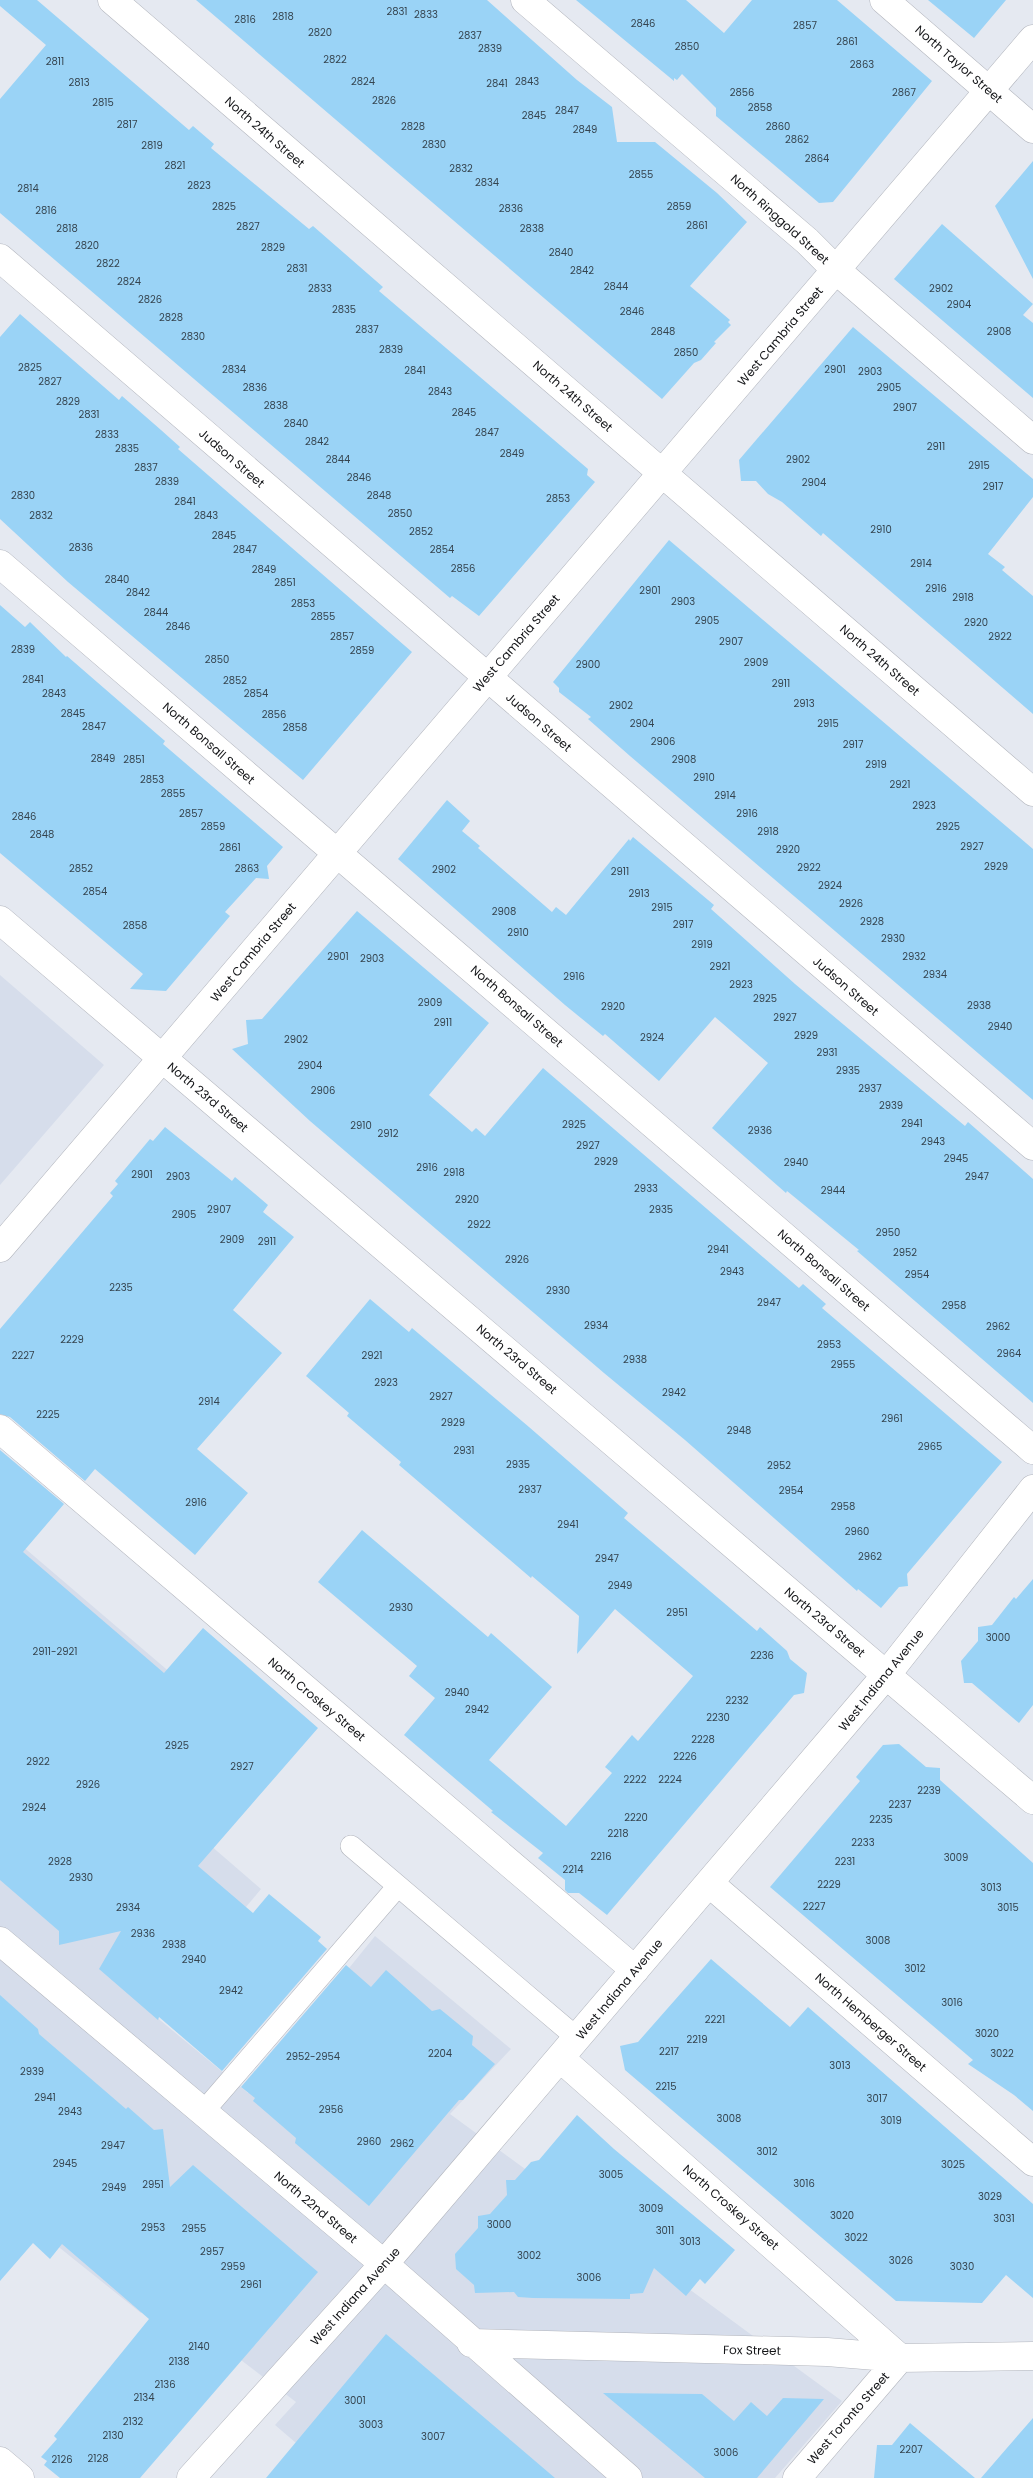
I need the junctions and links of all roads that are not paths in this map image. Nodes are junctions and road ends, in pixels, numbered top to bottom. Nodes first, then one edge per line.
1 (112, 0) edge
2 (525, 0) edge
3 (884, 0) edge
4 (1033, 39) edge
5 (990, 90) junction
6 (1033, 129) edge
7 (0, 258) edge
8 (836, 270) junction
9 (1033, 440) edge
10 (662, 473) junction
11 (0, 564) edge
12 (488, 677) junction
13 (1033, 792) edge
14 (338, 852) junction
15 (0, 920) edge
16 (162, 1058) junction
17 (1033, 1146) edge
18 (0, 1248) edge
19 (0, 1429) edge
20 (1033, 1450) edge
21 (1033, 1489) edge
22 (887, 1674) junction
23 (1033, 1800) edge
24 (351, 1846) dead end
25 (709, 1883) junction
26 (398, 1886) junction
27 (0, 1941) edge
28 (634, 1970) junction
29 (568, 2048) junction
30 (203, 2112) junction
31 (1033, 2162) edge
32 (384, 2264) junction
33 (471, 2343) junction
34 (1033, 2356) edge
35 (900, 2358) junction
36 (0, 2461) edge
37 (20, 2478) edge
38 (191, 2478) edge
39 (628, 2478) edge
40 (797, 2478) edge

1 - 10 street, North 24th Street
2 - 8 street, North Ringgold Street
3 - 5 street, North Taylor Street
4 - 5 street, West Cambria Street
5 - 6 street, North Taylor Street
5 - 8 street, West Cambria Street
7 - 12 street, Judson Street
8 - 9 street, North Ringgold Street
8 - 10 street, West Cambria Street
10 - 12 street, West Cambria Street
10 - 13 street, North 24th Street
11 - 14 street, North Bonsall Street
12 - 14 street, West Cambria Street
12 - 17 street, Judson Street
14 - 16 street, West Cambria Street
14 - 20 street, North Bonsall Street
15 - 16 street, North 23rd Street
16 - 18 street, West Cambria Street
16 - 22 street, North 23rd Street
19 - 28 street, North Croskey Street
21 - 22 street, West Indiana Avenue
22 - 23 street, North 23rd Street
22 - 25 street, West Indiana Avenue
24 - 26 lane
25 - 28 street, West Indiana Avenue
25 - 31 street, North Hemberger Street
26 - 29 lane
26 - 30 lane
27 - 30 street, North 22nd Street
28 - 29 street, West Indiana Avenue
29 - 32 street, West Indiana Avenue
29 - 35 street, North Croskey Street
30 - 32 street, North 22nd Street
32 - 33 street, North 22nd Street
32 - 38 street, West Indiana Avenue
33 - 35 street, Fox Street
33 - 39 street, North 22nd Street
34 - 35 street, Fox Street
35 - 40 street, West Toronto Street
36 - 37 street

